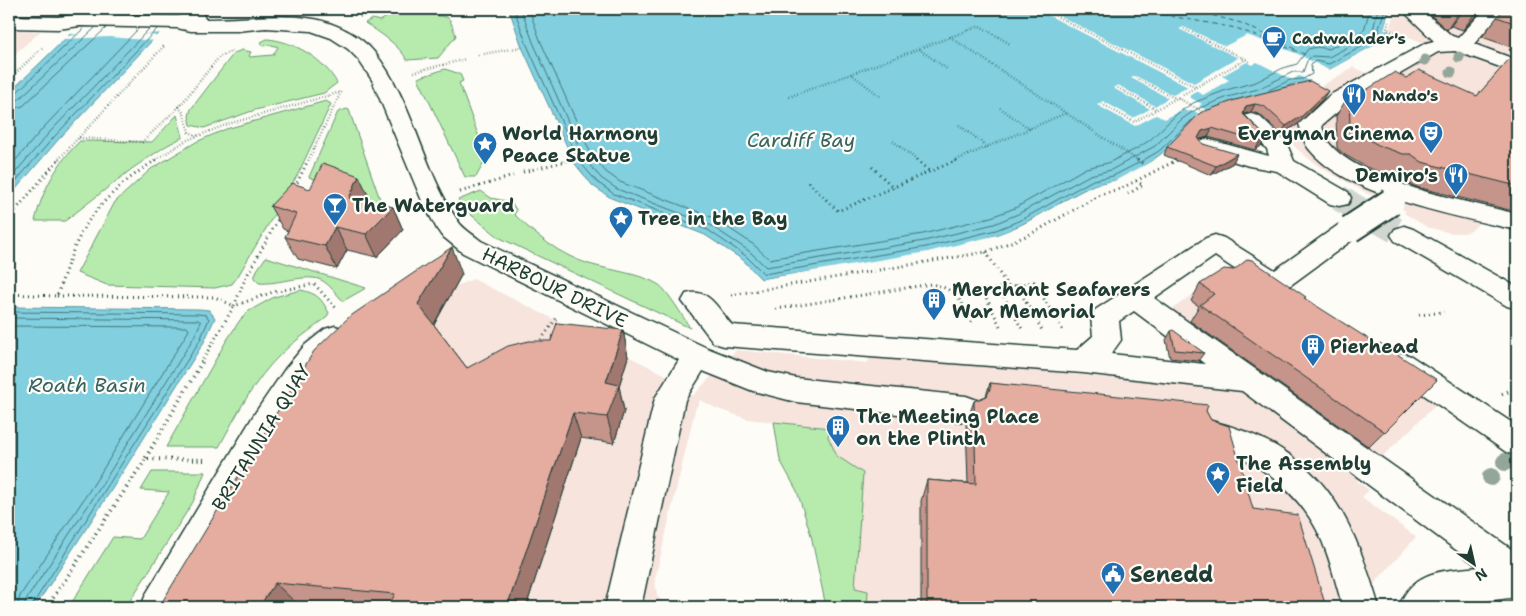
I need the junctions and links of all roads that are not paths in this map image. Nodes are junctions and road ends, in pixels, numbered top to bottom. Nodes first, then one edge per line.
1 (1410, 9) edge
2 (1495, 9) edge
3 (9, 17) edge
4 (80, 20) junction
5 (9, 22) edge
6 (1456, 45) junction
7 (1517, 67) edge
8 (1251, 121) edge
9 (1206, 146) edge
10 (1283, 165) junction
11 (1397, 197) junction
12 (1340, 198) tunnel mouth
13 (1517, 222) edge
14 (1404, 235) tunnel mouth
15 (472, 247) junction
16 (444, 264) edge
17 (1275, 283) junction
18 (1134, 297) junction
19 (1300, 298) edge
20 (1517, 299) edge
21 (696, 302) road end
22 (347, 314) road end
23 (1382, 351) edge
24 (697, 356) junction
25 (1083, 362) junction
26 (1250, 380) junction
27 (966, 409) dead end
28 (1208, 434) edge
29 (1517, 443) edge
30 (1517, 574) edge
31 (1517, 580) edge
32 (159, 607) edge
33 (623, 607) edge
34 (1361, 607) edge
35 (1417, 607) edge

1 - 6 street
2 - 6 street
3 - 4 street
4 - 5 street
4 - 15 street, HARBOUR DRIVE
6 - 7 street
6 - 11 street
8 - 10 street
9 - 10 street
10 - 12 street
11 - 13 street
11 - 17 street, bridge
14 - 20 street
15 - 16 street
15 - 24 street, HARBOUR DRIVE
17 - 18 street
17 - 19 street
18 - 25 street
18 - 26 street
21 - 25 street
22 - 32 street, BRITANNIA QUAY
23 - 29 street
24 - 27 street, HARBOUR DRIVE
24 - 33 street
25 - 26 street
26 - 30 street
28 - 34 street
31 - 35 street

